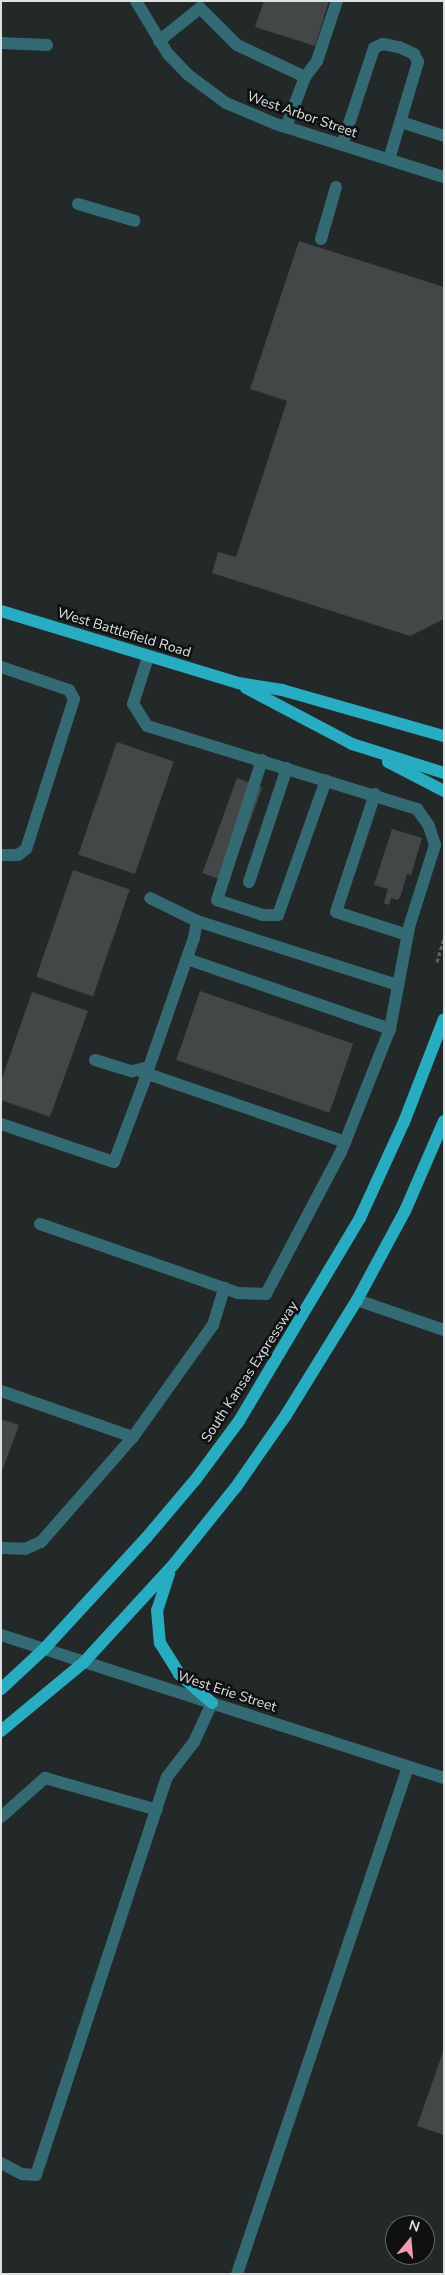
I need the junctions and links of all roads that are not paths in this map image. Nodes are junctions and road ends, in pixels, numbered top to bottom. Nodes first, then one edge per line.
1 (136, 1) edge
2 (336, 1) edge
3 (159, 41) junction
4 (1, 42) edge
5 (47, 44) dead end
6 (305, 77) junction
7 (401, 122) junction
8 (286, 127) junction
9 (444, 136) edge
10 (342, 145) junction
11 (389, 159) junction
12 (444, 177) edge
13 (336, 187) dead end
14 (78, 204) dead end
15 (135, 221) dead end
16 (321, 239) dead end
17 (1, 611) edge
18 (148, 657) junction
19 (1, 667) edge
20 (238, 683) junction
21 (423, 730) junction
22 (444, 732) edge
23 (444, 736) edge
24 (352, 744) junction
25 (262, 760) junction
26 (287, 768) junction
27 (444, 774) edge
28 (326, 780) junction
29 (444, 791) edge
30 (375, 794) junction
31 (1, 855) edge
32 (249, 882) dead end
33 (150, 898) dead end
34 (197, 921) junction
35 (407, 935) junction
36 (187, 960) junction
37 (398, 985) junction
38 (442, 1022) edge
39 (390, 1029) junction
40 (95, 1060) dead end
41 (144, 1073) junction
42 (444, 1121) edge
43 (1, 1124) edge
44 (345, 1142) junction
45 (40, 1224) dead end
46 (224, 1288) junction
47 (357, 1300) junction
48 (444, 1330) edge
49 (1, 1391) edge
50 (132, 1437) junction
51 (1, 1548) edge
52 (174, 1564) junction
53 (1, 1635) edge
54 (44, 1649) junction
55 (84, 1662) junction
56 (1, 1689) edge
57 (212, 1703) junction
58 (1, 1731) edge
59 (408, 1767) junction
60 (444, 1778) edge
61 (157, 1810) junction
62 (1, 1816) edge
63 (1, 2163) edge
64 (237, 2274) edge

1 - 3 street, West Arbor Street
2 - 6 street
3 - 6 street
3 - 8 street, West Arbor Street
4 - 5 street
6 - 8 street
7 - 9 street
7 - 10 street
7 - 11 street
8 - 10 street, West Arbor Street
10 - 11 street, West Arbor Street
11 - 12 street, West Arbor Street
13 - 16 street
14 - 15 street
17 - 18 main road, West Battlefield Road
18 - 20 main road, West Battlefield Road
18 - 25 street
19 - 31 street
20 - 21 main road, West Battlefield Road
20 - 24 main road, West Battlefield Road
21 - 22 main road
21 - 23 main road, West Battlefield Road
24 - 27 main road, West Battlefield Road
24 - 29 main road
25 - 26 street
25 - 28 street
26 - 28 street
26 - 32 street
28 - 30 street
30 - 35 street
30 - 35 street
33 - 34 street
34 - 36 street
34 - 37 street
35 - 37 street
36 - 39 street
36 - 41 street
37 - 39 street
38 - 54 main road, South Kansas Expressway
39 - 44 street
40 - 41 street
41 - 43 street
41 - 44 street
42 - 47 main road
44 - 46 street
45 - 46 street
46 - 50 street
47 - 48 street
47 - 52 main road
49 - 50 street
50 - 51 street
52 - 55 main road
52 - 57 main road
53 - 54 street, West Erie Street
54 - 55 street, West Erie Street
54 - 56 main road, South Kansas Expressway
55 - 57 street, West Erie Street
55 - 58 main road
57 - 59 street, West Erie Street
57 - 61 street
59 - 60 street, West Erie Street
59 - 64 street
61 - 62 street
61 - 63 street

